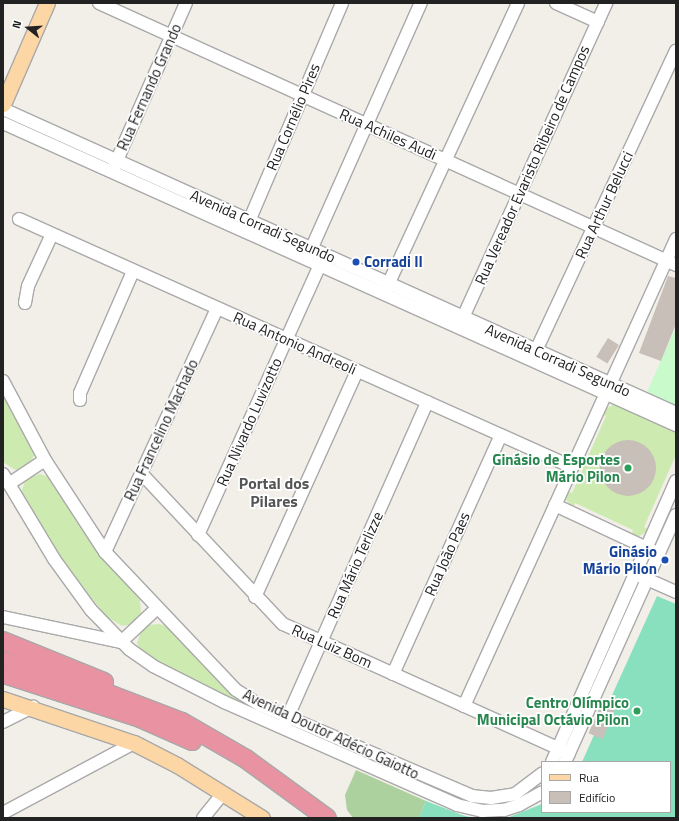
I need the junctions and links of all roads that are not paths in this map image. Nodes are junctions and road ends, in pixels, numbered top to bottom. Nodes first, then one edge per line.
1 (46, 3) edge
2 (99, 3) edge
3 (186, 3) edge
4 (342, 3) edge
5 (420, 3) edge
6 (518, 3) edge
7 (556, 3) edge
8 (606, 3) edge
9 (598, 22) junction
10 (171, 36) junction
11 (676, 50) edge
12 (303, 96) junction
13 (3, 104) edge
14 (3, 109) edge
15 (3, 123) edge
16 (366, 125) junction
17 (446, 160) junction
18 (115, 166) junction
19 (519, 194) junction
20 (19, 219) dead end
21 (247, 226) junction
22 (593, 228) junction
23 (52, 234) junction
24 (676, 239) edge
25 (309, 253) junction
26 (671, 263) edge
27 (320, 265) junction
28 (133, 271) junction
29 (387, 288) junction
30 (25, 303) dead end
31 (217, 308) junction
32 (461, 322) junction
33 (287, 339) junction
34 (534, 355) junction
35 (357, 371) junction
36 (3, 381) edge
37 (607, 388) junction
38 (80, 400) dead end
39 (427, 402) junction
40 (676, 413) edge
41 (676, 425) edge
42 (501, 435) junction
43 (45, 460) junction
44 (572, 467) junction
45 (141, 473) junction
46 (6, 479) edge
47 (676, 481) edge
48 (555, 505) junction
49 (676, 515) edge
50 (198, 535) junction
51 (646, 548) junction
52 (105, 552) junction
53 (659, 553) junction
54 (635, 573) junction
55 (647, 579) junction
56 (676, 592) edge
57 (255, 597) junction
58 (156, 609) junction
59 (3, 617) edge
60 (3, 641) edge
61 (321, 641) junction
62 (122, 642) junction
63 (3, 661) edge
64 (3, 674) edge
65 (393, 674) junction
66 (3, 699) edge
67 (464, 706) junction
68 (33, 707) junction
69 (156, 710) junction
70 (3, 722) edge
71 (285, 722) junction
72 (134, 743) junction
73 (564, 754) edge
74 (554, 761) edge
75 (541, 775) edge
76 (223, 793) junction
77 (541, 793) edge
78 (3, 813) edge
79 (202, 818) edge
80 (262, 818) edge
81 (310, 818) edge
82 (327, 818) edge

1 - 13 main road
2 - 10 street, Rua Achiles Audi
3 - 10 street, Rua Fernando Grando
4 - 12 street, Rua Cornélio Pires
5 - 16 street
6 - 17 street
7 - 9 street
8 - 9 street, Rua Vereador Evaristo Ribeiro de Campos
9 - 19 street, Rua Vereador Evaristo Ribeiro de Campos
10 - 12 street, Rua Achiles Audi
10 - 18 street, Rua Fernando Grando
11 - 22 street, Rua Arthur Belucci
12 - 16 street, Rua Achiles Audi
12 - 21 street, Rua Cornélio Pires
14 - 18 street, Avenida Corradi Segundo
15 - 18 street, Avenida Corradi Segundo
16 - 17 street, Rua Achiles Audi
16 - 25 street
17 - 19 street, Rua Achiles Audi
17 - 29 street
18 - 21 street, Avenida Corradi Segundo
19 - 22 street, Rua Achiles Audi
19 - 32 street, Rua Vereador Evaristo Ribeiro de Campos
20 - 23 street, Rua Antonio Andreoli
21 - 25 street, Avenida Corradi Segundo
22 - 26 street, Rua Achiles Audi
22 - 34 street, Rua Arthur Belucci
23 - 28 street, Rua Antonio Andreoli
23 - 30 street
24 - 26 street
25 - 27 street, Avenida Corradi Segundo
25 - 29 street, Avenida Corradi Segundo
26 - 37 street
27 - 29 street, Avenida Corradi Segundo
27 - 33 street, Rua Nivardo Luvizotto
28 - 31 street, Rua Antonio Andreoli
28 - 38 street
29 - 32 street, Avenida Corradi Segundo
31 - 33 street, Rua Antonio Andreoli
31 - 45 street, Rua Francelino Machado
32 - 34 street, Avenida Corradi Segundo
33 - 35 street, Rua Antonio Andreoli
33 - 50 street, Rua Nivardo Luvizotto
34 - 37 street, Avenida Corradi Segundo
35 - 39 street, Rua Antonio Andreoli
35 - 57 street
36 - 43 street, Avenida Doutor Adécio Gaiotto
37 - 40 street, Avenida Corradi Segundo
37 - 41 street, Avenida Corradi Segundo
37 - 44 street
39 - 42 street, Rua Antonio Andreoli
39 - 61 street, Rua Mário Terlizze
42 - 44 street, Rua Antonio Andreoli
42 - 65 street, Rua João Paes
43 - 46 street
43 - 52 street, Avenida Doutor Adécio Gaiotto
44 - 48 street
45 - 50 street, Rua Luiz Bom
45 - 52 street, Rua Francelino Machado
46 - 62 street, Avenida Doutor Adécio Gaiotto
47 - 51 street
48 - 51 street
48 - 67 street
49 - 53 street
50 - 57 street, Rua Luiz Bom
51 - 53 street
51 - 54 street
52 - 58 street, Avenida Doutor Adécio Gaiotto
53 - 55 street
54 - 55 street
54 - 73 street
55 - 56 street
55 - 73 street
57 - 61 street, Rua Luiz Bom
58 - 62 street
58 - 71 street, Avenida Doutor Adécio Gaiotto
59 - 62 street
60 - 69 highway
61 - 65 street, Rua Luiz Bom
61 - 71 street, Rua Mário Terlizze
62 - 71 street, Avenida Doutor Adécio Gaiotto
63 - 69 highway
64 - 81 highway
65 - 67 street, Rua Luiz Bom
66 - 68 main road
67 - 73 street, Rua Luiz Bom
68 - 70 street
68 - 72 main road
69 - 82 highway
71 - 75 street, Avenida Doutor Adécio Gaiotto
71 - 77 street, Avenida Doutor Adécio Gaiotto
72 - 76 main road
72 - 78 street
73 - 74 street
76 - 79 street
76 - 80 main road

